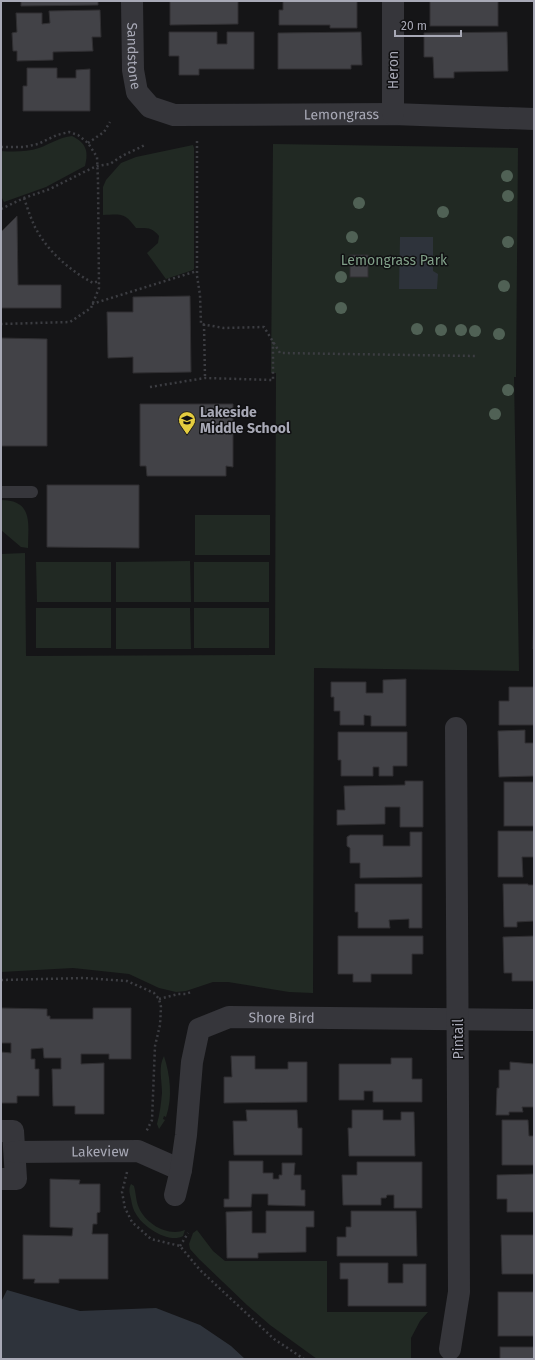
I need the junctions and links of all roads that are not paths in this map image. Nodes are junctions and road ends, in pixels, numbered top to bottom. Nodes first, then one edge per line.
1 (132, 1) edge
2 (393, 1) edge
3 (150, 107) joint
4 (393, 114) junction
5 (534, 119) edge
6 (1, 492) edge
7 (32, 492) dead end
8 (456, 728) dead end
9 (458, 1020) junction
10 (534, 1020) edge
11 (1, 1131) edge
12 (15, 1152) junction
13 (181, 1170) junction
14 (1, 1179) edge
15 (175, 1195) dead end
16 (450, 1349) dead end

1 - 3 street, Sandstone
2 - 4 street, Heron
3 - 4 street, Lemongrass
4 - 5 street, Lemongrass
6 - 7 lane
8 - 9 street, Pintail
9 - 10 street, Shore Bird
9 - 13 street, Shore Bird
9 - 16 street, Pintail
11 - 12 street
12 - 13 street, Lakeview
12 - 14 street
13 - 15 street, Shore Bird

